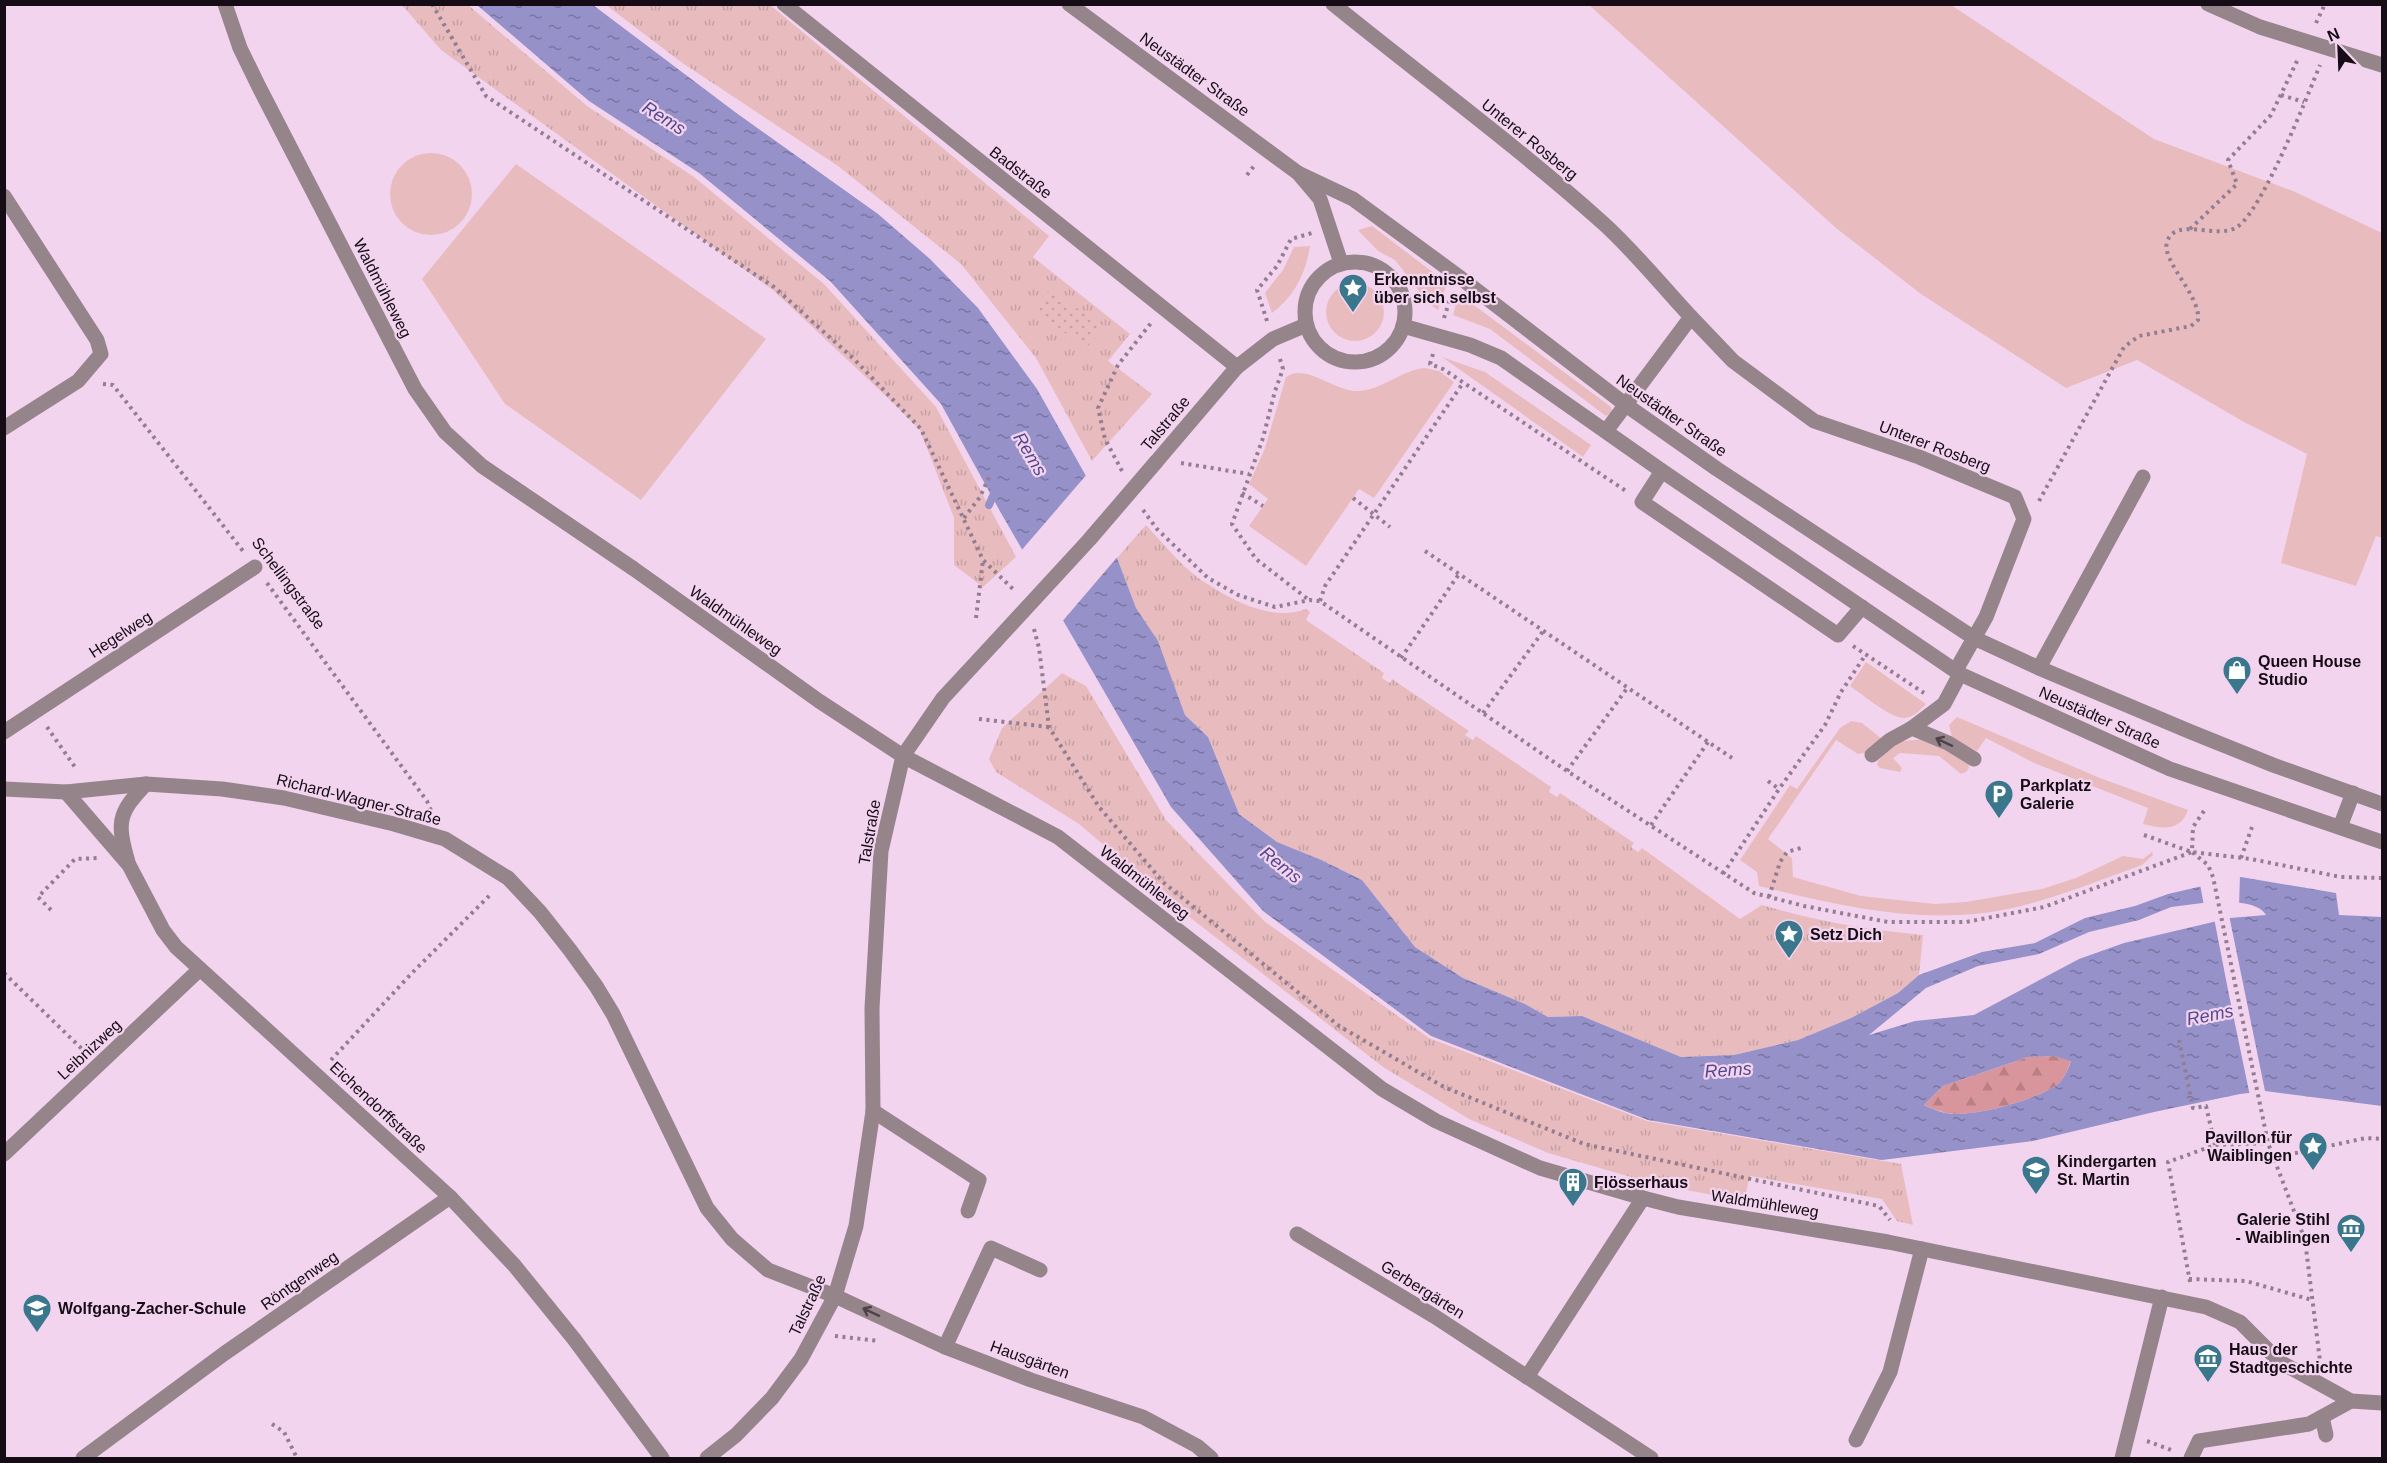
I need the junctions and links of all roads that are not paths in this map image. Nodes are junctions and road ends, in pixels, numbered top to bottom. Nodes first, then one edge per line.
1 (225, 4) edge
2 (784, 4) edge
3 (1070, 4) edge
4 (1333, 4) edge
5 (2208, 4) edge
6 (2382, 65) edge
7 (1298, 173) junction
8 (4, 196) edge
9 (1341, 263) junction
10 (1691, 317) junction
11 (1306, 325) junction
12 (1402, 326) junction
13 (1237, 367) junction
14 (1626, 405) junction
15 (4, 428) edge
16 (1606, 431) junction
17 (1662, 471) junction
18 (2144, 477) dead end
19 (255, 567) road end
20 (1862, 607) junction
21 (1974, 638) junction
22 (2039, 668) junction
23 (1958, 672) junction
24 (1912, 728) junction
25 (4, 732) edge
26 (1872, 755) dead end
27 (903, 756) junction
28 (1974, 759) dead end
29 (146, 784) junction
30 (4, 789) edge
31 (66, 792) junction
32 (2353, 793) junction
33 (2382, 804) edge
34 (2340, 827) junction
35 (2382, 842) edge
36 (129, 865) junction
37 (199, 970) junction
38 (873, 1111) junction
39 (4, 1154) edge
40 (450, 1197) junction
41 (1643, 1198) junction
42 (968, 1211) dead end
43 (1298, 1234) dead end
44 (1922, 1249) junction
45 (1040, 1269) dead end
46 (835, 1296) junction
47 (2162, 1297) junction
48 (945, 1347) junction
49 (1527, 1377) junction
50 (2350, 1401) junction
51 (2382, 1403) edge
52 (2322, 1417) junction
53 (2326, 1435) dead end
54 (1856, 1440) dead end
55 (83, 1458) edge
56 (662, 1458) edge
57 (707, 1458) edge
58 (1211, 1458) edge
59 (1651, 1458) edge
60 (2122, 1458) edge
61 (2191, 1458) edge

1 - 27 street, Waldmühleweg
2 - 13 street, Badstraße
3 - 7 street, Neustädter Straße
4 - 10 street, Unterer Rosberg
5 - 6 street
7 - 9 street, Neustädter Straße
7 - 14 street, Neustädter Straße
8 - 15 street
9 - 11 street
9 - 12 street
10 - 14 street
10 - 21 street, Unterer Rosberg
11 - 12 street
11 - 13 street, Talstraße
12 - 16 street, Neustädter Straße
13 - 27 street, Talstraße, bridge
14 - 16 street
14 - 21 street, Neustädter Straße
16 - 17 street, Neustädter Straße
17 - 20 street, Neustädter Straße
17 - 20 street
18 - 22 street, Neustädter Straße
19 - 25 street, Hegelweg
20 - 23 street, Neustädter Straße
21 - 22 street, Neustädter Straße
21 - 23 street, Unterer Rosberg
22 - 32 street, Neustädter Straße
23 - 24 street, Unterer Rosberg
23 - 34 street, Neustädter Straße
24 - 26 street
28 -> 24 street
27 - 38 street, Talstraße
27 - 41 street, Waldmühleweg
29 - 31 street, Richard-Wagner-Straße
29 - 36 street
29 - 46 street, Richard-Wagner-Straße
30 - 31 street, Richard-Wagner-Straße
31 - 36 street, Eichendorffstraße
32 - 33 street, Neustädter Straße
32 - 34 street
34 - 35 street, Neustädter Straße
36 - 37 street, Eichendorffstraße
37 - 39 street, Leibnizweg
37 - 40 street, Eichendorffstraße
38 - 42 street
38 - 46 street, Talstraße
40 - 55 street, Röntgenweg
40 - 56 street, Eichendorffstraße
41 - 44 street, Waldmühleweg
41 - 49 street
43 - 49 street, Gerbergärten
44 - 47 street, Waldmühleweg
44 - 54 street
45 - 48 street
48 -> 46 street, Hausgärten
46 - 57 street, Talstraße
47 - 50 street, Waldmühleweg
47 - 60 street
48 - 58 street, Hausgärten
49 - 59 street, Gerbergärten
50 - 51 street
50 - 52 street
52 - 53 street
52 - 61 street

